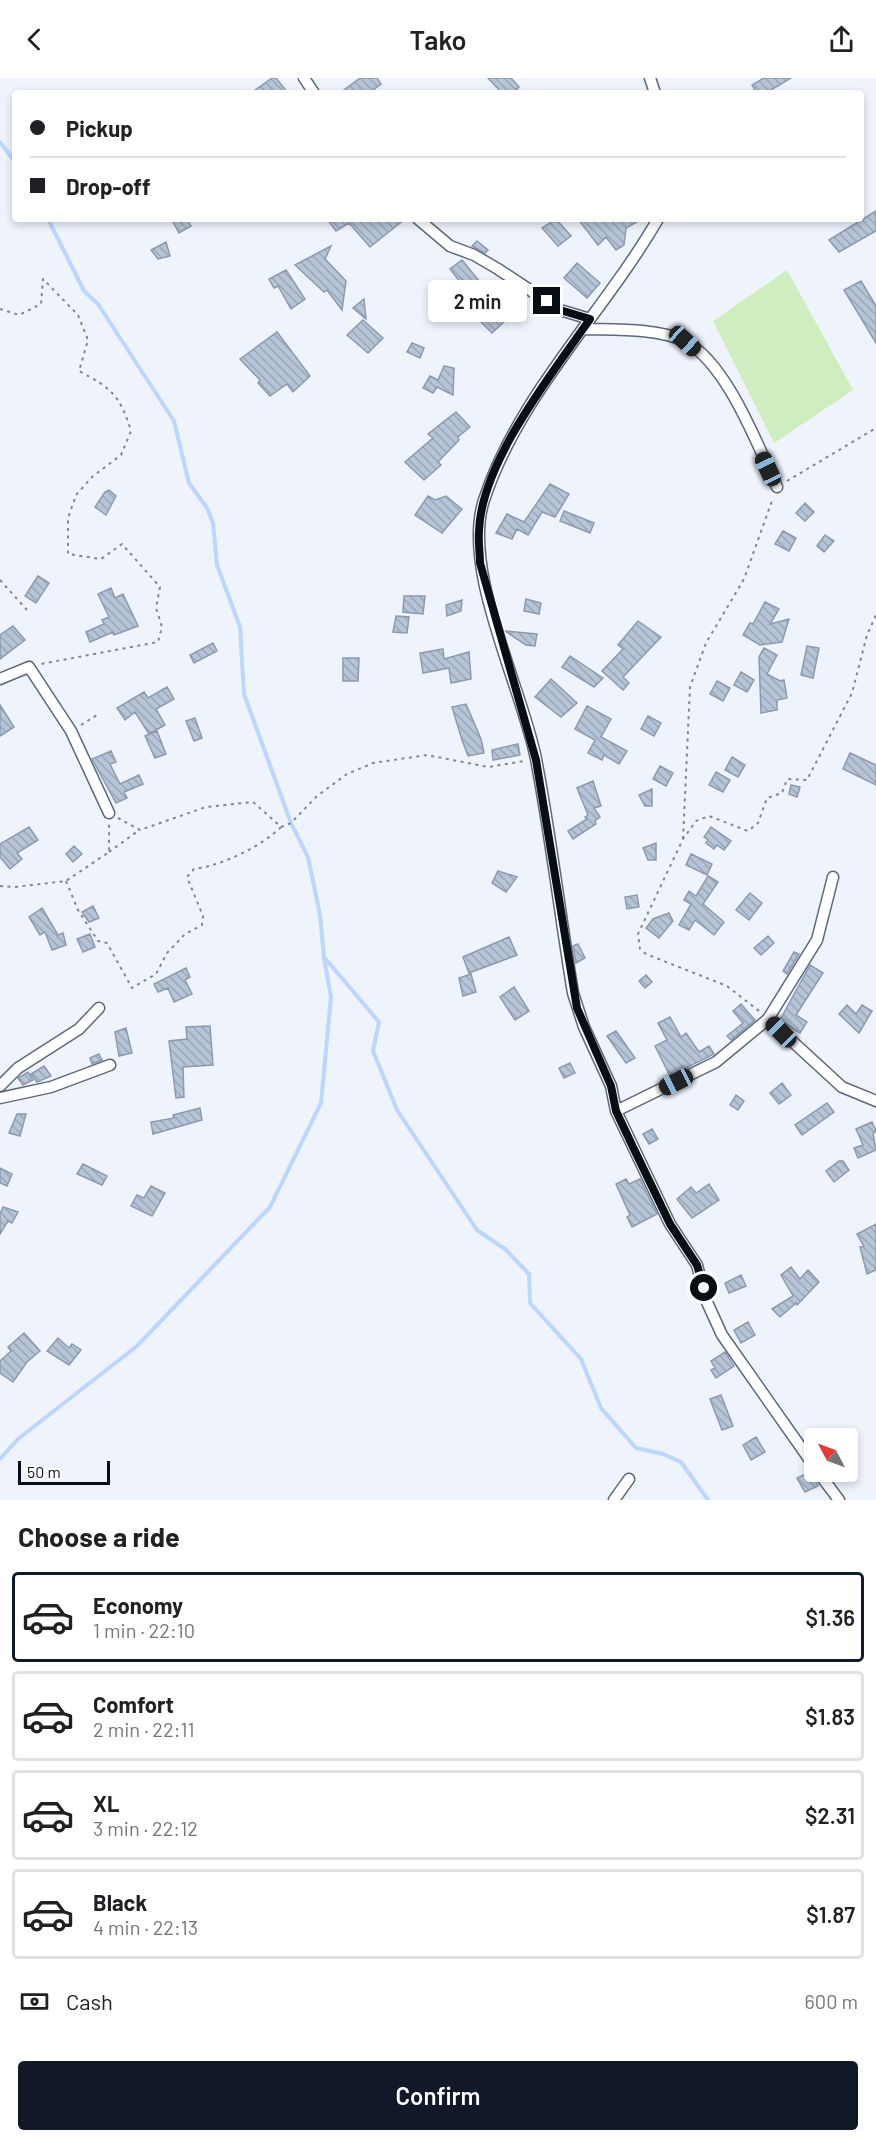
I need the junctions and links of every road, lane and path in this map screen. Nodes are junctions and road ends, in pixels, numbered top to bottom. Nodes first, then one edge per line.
1 (422, 222) edge
2 (656, 222) edge
3 (0, 309) edge
4 (590, 319) junction
5 (584, 329) junction
6 (876, 428) edge
7 (777, 487) junction
8 (0, 580) edge
9 (27, 610) dead end
10 (876, 615) edge
11 (29, 667) junction
12 (0, 679) edge
13 (98, 715) dead end
14 (71, 731) junction
15 (536, 760) junction
16 (109, 813) junction
17 (281, 827) junction
18 (140, 830) junction
19 (683, 839) junction
20 (109, 852) junction
21 (833, 877) dead end
22 (66, 880) junction
23 (0, 886) edge
24 (99, 1008) dead end
25 (768, 1019) junction
26 (110, 1065) dead end
27 (0, 1086) edge
28 (0, 1098) edge
29 (876, 1101) edge
30 (616, 1111) junction
31 (804, 1452) edge
32 (629, 1479) dead end
33 (826, 1482) edge
34 (614, 1500) edge
35 (839, 1500) edge

1 - 4 street
2 - 4 street
3 - 11 path
4 - 5 street
5 - 7 street
5 - 15 street
6 - 7 path
7 - 19 path
8 - 9 path
10 - 19 path
11 - 12 street
11 - 14 street
13 - 14 path
14 - 16 street
15 - 17 path
15 - 30 street
16 - 18 path
16 - 20 path
17 - 18 path
17 - 22 path
18 - 20 path
19 - 25 path
20 - 22 path
21 - 25 street
22 - 23 path
24 - 27 street
25 - 29 street
25 - 30 street
26 - 28 street
30 - 31 street
32 - 34 street
33 - 35 street

